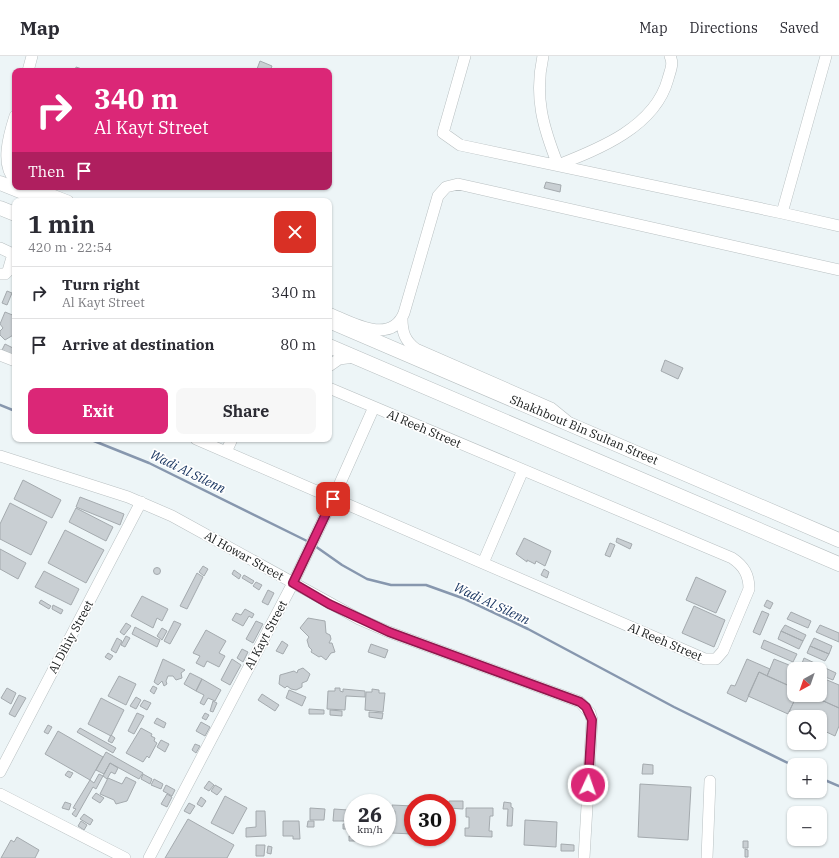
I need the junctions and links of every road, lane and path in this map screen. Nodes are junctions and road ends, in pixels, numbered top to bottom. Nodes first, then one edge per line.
1 (32, 56) edge
2 (466, 56) edge
3 (543, 56) edge
4 (670, 56) edge
5 (826, 56) edge
6 (29, 68) edge
7 (12, 125) edge
8 (2, 156) edge
9 (558, 165) junction
10 (12, 177) edge
11 (0, 183) edge
12 (12, 188) edge
13 (18, 190) edge
14 (40, 190) edge
15 (38, 198) edge
16 (60, 198) edge
17 (0, 208) edge
18 (12, 213) edge
19 (782, 213) junction
20 (839, 226) edge
21 (0, 248) edge
22 (12, 253) edge
23 (12, 260) edge
24 (839, 270) edge
25 (0, 274) edge
26 (332, 314) edge
27 (402, 319) junction
28 (332, 322) edge
29 (332, 347) edge
30 (0, 355) edge
31 (354, 357) junction
32 (12, 360) edge
33 (332, 364) edge
34 (332, 389) edge
35 (374, 407) junction
36 (569, 424) junction
37 (203, 442) edge
38 (231, 442) edge
39 (226, 452) junction
40 (0, 456) edge
41 (523, 470) junction
42 (333, 499) junction
43 (141, 502) junction
44 (839, 540) edge
45 (483, 564) junction
46 (839, 564) edge
47 (293, 583) junction
48 (0, 772) edge
49 (710, 782) dead end
50 (0, 795) edge
51 (125, 858) edge
52 (149, 858) edge
53 (584, 858) edge
54 (707, 858) edge

1 - 6 street
2 - 9 street
3 - 9 street
4 - 9 street
5 - 19 street
7 - 8 street
8 - 10 street
9 - 19 street
11 - 12 main road
13 - 15 main road
14 - 16 street
17 - 18 main road
19 - 20 street
21 - 22 street
23 - 25 street
24 - 27 street
26 - 27 street
27 - 36 street
28 - 36 main road, Shakhbout Bin Sultan Street
29 - 31 main road, Shakhbout Bin Sultan Street
30 - 32 street
31 - 33 street
31 - 46 main road, Shakhbout Bin Sultan Street
34 - 35 street, Al Reeh Street
35 - 41 street, Al Reeh Street
35 - 42 street, Al Kayt Street
36 - 44 main road, Shakhbout Bin Sultan Street
37 - 39 street, Al Reeh Street
38 - 39 street
39 - 42 street, Al Reeh Street
40 - 43 street, Al Howar Street
41 - 45 street
41 - 45 street, Al Reeh Street
42 - 45 street, Al Reeh Street
42 - 47 street, Al Kayt Street
43 - 47 street, Al Howar Street
43 - 48 street, Al Dihiy Street
47 - 52 street, Al Kayt Street
47 - 53 street, Al Howar Street
49 - 54 street
50 - 51 street

